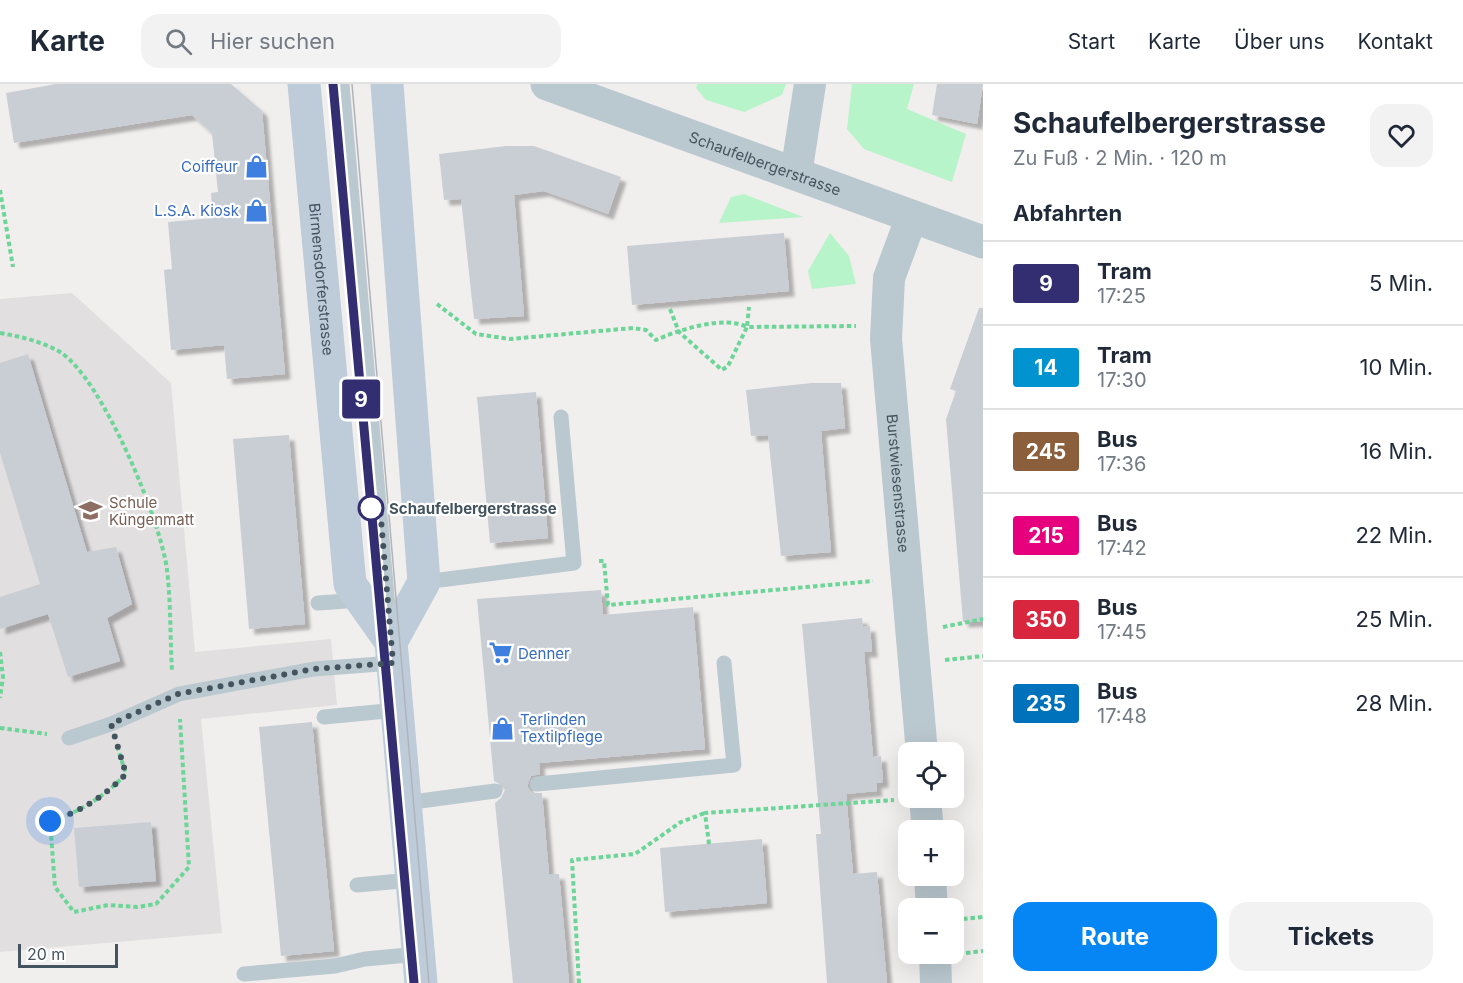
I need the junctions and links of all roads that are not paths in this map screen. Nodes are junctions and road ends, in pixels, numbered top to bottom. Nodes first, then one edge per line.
1 (304, 84) edge
2 (342, 84) edge
3 (387, 84) edge
4 (547, 84) edge
5 (810, 84) edge
6 (796, 174) junction
7 (912, 216) junction
8 (983, 242) edge
9 (561, 417) dead end
10 (424, 582) junction
11 (361, 600) junction
12 (318, 603) dead end
13 (392, 653) junction
14 (724, 663) dead end
15 (397, 710) junction
16 (324, 717) dead end
17 (69, 738) road end
18 (921, 742) edge
19 (537, 784) dead end
20 (495, 791) dead end
21 (405, 803) junction
22 (412, 880) junction
23 (357, 885) dead end
24 (935, 964) edge
25 (420, 969) edge
26 (244, 974) dead end
27 (936, 983) edge

1 - 11 main road, Birmensdorferstrasse
2 - 13 lane
3 - 10 main road
4 - 6 street, Schaufelbergerstrasse
5 - 6 street
6 - 7 street, Schaufelbergerstrasse
7 - 8 street, Schaufelbergerstrasse
7 - 18 street, Burstwiesenstrasse
9 - 10 lane
10 - 13 main road
11 - 12 lane
11 - 13 main road, Birmensdorferstrasse
13 - 15 main road
13 - 17 lane
14 - 19 lane
15 - 16 lane
15 - 21 main road
20 - 21 lane
21 - 22 main road
22 - 23 lane
22 - 25 main road
24 - 27 street
25 - 26 lane

